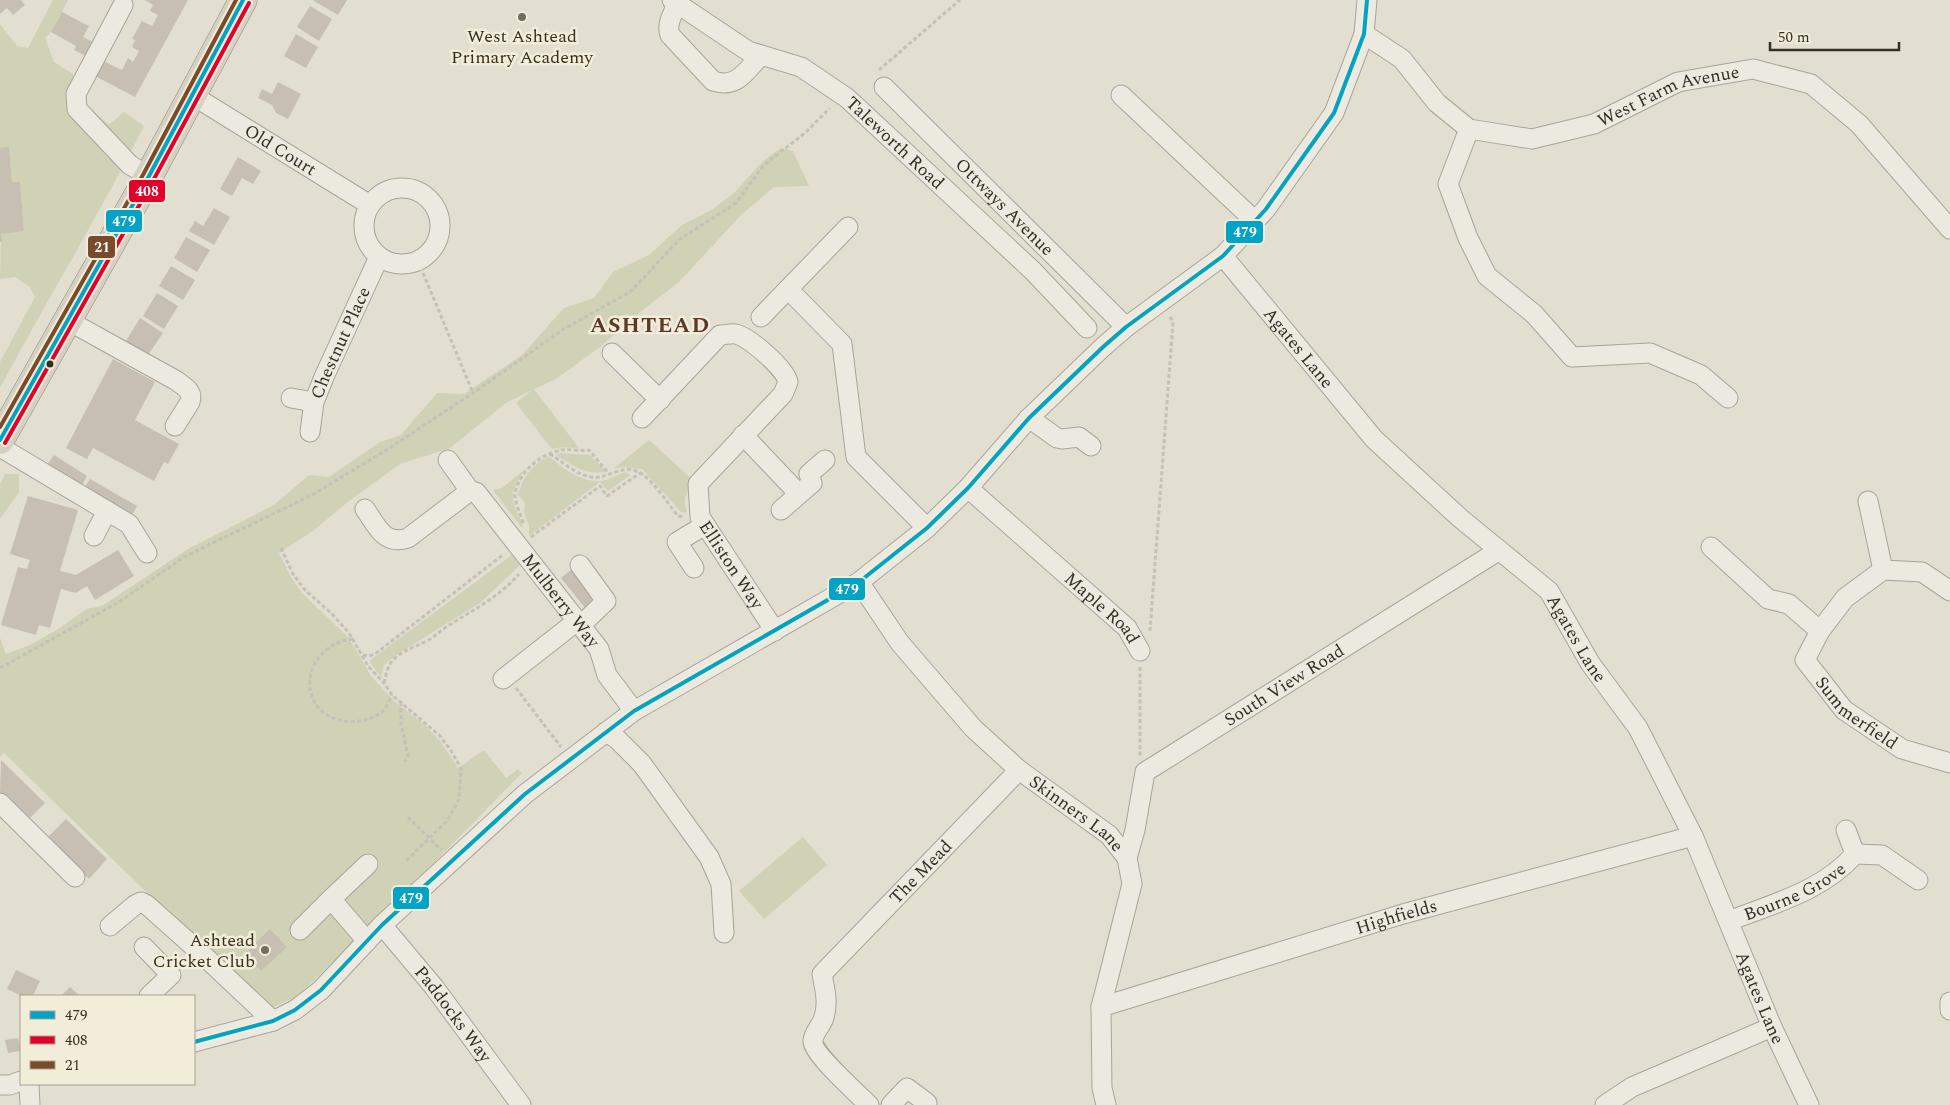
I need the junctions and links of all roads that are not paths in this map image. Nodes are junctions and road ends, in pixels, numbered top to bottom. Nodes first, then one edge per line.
1 (243, 0) edge
2 (1367, 0) edge
3 (675, 2) edge
4 (124, 5) dead end
5 (1364, 34) junction
6 (761, 55) junction
7 (880, 79) road end
8 (192, 95) junction
9 (1121, 95) dead end
10 (1469, 129) junction
11 (149, 176) junction
12 (370, 205) junction
13 (1255, 221) junction
14 (848, 227) dead end
15 (1950, 229) edge
16 (1223, 256) junction
17 (379, 257) junction
18 (788, 289) junction
19 (761, 317) dead end
20 (67, 320) junction
21 (1126, 327) junction
22 (1088, 328) dead end
23 (612, 353) dead end
24 (291, 398) dead end
25 (1728, 398) dead end
26 (660, 400) junction
27 (314, 402) junction
28 (642, 418) dead end
29 (1029, 418) junction
30 (175, 426) dead end
31 (310, 432) dead end
32 (743, 435) junction
33 (0, 440) edge
34 (1091, 446) dead end
35 (0, 447) edge
36 (448, 460) dead end
37 (825, 460) dead end
38 (968, 488) junction
39 (475, 493) junction
40 (799, 494) junction
41 (1868, 501) dead end
42 (365, 509) dead end
43 (781, 510) dead end
44 (107, 511) junction
45 (702, 521) junction
46 (927, 528) junction
47 (94, 536) dead end
48 (1711, 547) dead end
49 (1498, 551) junction
50 (147, 553) dead end
51 (580, 565) dead end
52 (694, 568) dead end
53 (1883, 570) junction
54 (859, 582) junction
55 (1950, 591) edge
56 (579, 623) junction
57 (774, 631) junction
58 (1820, 631) junction
59 (1140, 651) road end
60 (505, 678) road end
61 (634, 711) junction
62 (606, 732) junction
63 (1950, 763) edge
64 (1019, 770) junction
65 (0, 802) edge
66 (1846, 830) dead end
67 (1693, 836) junction
68 (1855, 854) junction
69 (1127, 858) junction
70 (368, 864) dead end
71 (75, 877) dead end
72 (1918, 880) dead end
73 (332, 899) junction
74 (1728, 921) junction
75 (382, 925) junction
76 (110, 926) dead end
77 (300, 930) dead end
78 (724, 933) dead end
79 (367, 942) junction
80 (144, 947) dead end
81 (150, 995) edge
82 (1950, 1002) edge
83 (1101, 1007) junction
84 (1950, 1010) edge
85 (273, 1021) junction
86 (1772, 1027) junction
87 (195, 1042) edge
88 (20, 1081) edge
89 (0, 1085) edge
90 (29, 1085) edge
91 (927, 1103) dead end
92 (30, 1105) edge
93 (521, 1105) edge
94 (869, 1105) edge
95 (891, 1105) edge
96 (1106, 1105) edge
97 (1605, 1105) edge
98 (1809, 1105) edge

1 - 8 highway
2 - 5 street
3 - 6 street, Taleworth Road
3 - 6 street
4 - 11 street
5 - 10 street, West Farm Avenue
5 - 13 street
6 - 22 street, Taleworth Road
7 - 21 street, Ottways Avenue
8 - 11 highway
8 - 12 street, Old Court
9 - 13 street
10 - 15 street, West Farm Avenue
10 - 25 street
11 - 20 highway
12 - 17 street
12 - 17 street
13 - 16 street
14 - 18 street
16 - 21 street
16 - 49 street, Agates Lane
17 - 27 street, Chestnut Place
18 - 19 street
18 - 46 street
20 - 30 street
20 - 33 highway
21 - 29 street
23 - 26 street
24 - 27 street
26 - 28 street
26 - 32 street, Elliston Way
27 - 31 street, Chestnut Place
29 - 34 street
29 - 38 street
32 - 40 street
32 - 45 street, Elliston Way
35 - 44 street
36 - 39 street, Mulberry Way
37 - 40 street
38 - 46 street
38 - 59 street, Maple Road
39 - 42 street
39 - 56 street, Mulberry Way
40 - 43 street
41 - 53 street
44 - 47 street
44 - 50 street
45 - 52 street
45 - 57 street, Elliston Way
46 - 54 street
48 - 58 street
49 - 67 street, Agates Lane
49 - 69 street, South View Road
51 - 56 street
53 - 55 street
53 - 58 street, Summerfield
54 - 57 street
54 - 64 street, Skinners Lane
56 - 60 street
56 - 61 street, Mulberry Way
57 - 61 street
58 - 63 street, Summerfield
61 - 62 street
62 - 75 street
62 - 78 street
64 - 69 street, Skinners Lane
64 - 94 street, The Mead
65 - 71 street
66 - 68 street, Bourne Grove
67 - 74 street, Agates Lane
67 - 83 street, Highfields
68 - 72 street, Bourne Grove
68 - 74 street, Bourne Grove
69 - 83 street, Skinners Lane
70 - 73 street
73 - 77 street
73 - 79 street
74 - 86 street, Agates Lane
75 - 79 street
75 - 93 street, Paddocks Way
76 - 85 street
79 - 85 street
80 - 81 street
82 - 84 street
83 - 96 street, Skinners Lane
85 - 87 street
86 - 97 street
86 - 98 street, Agates Lane
88 - 89 street
90 - 92 street
91 - 95 street

